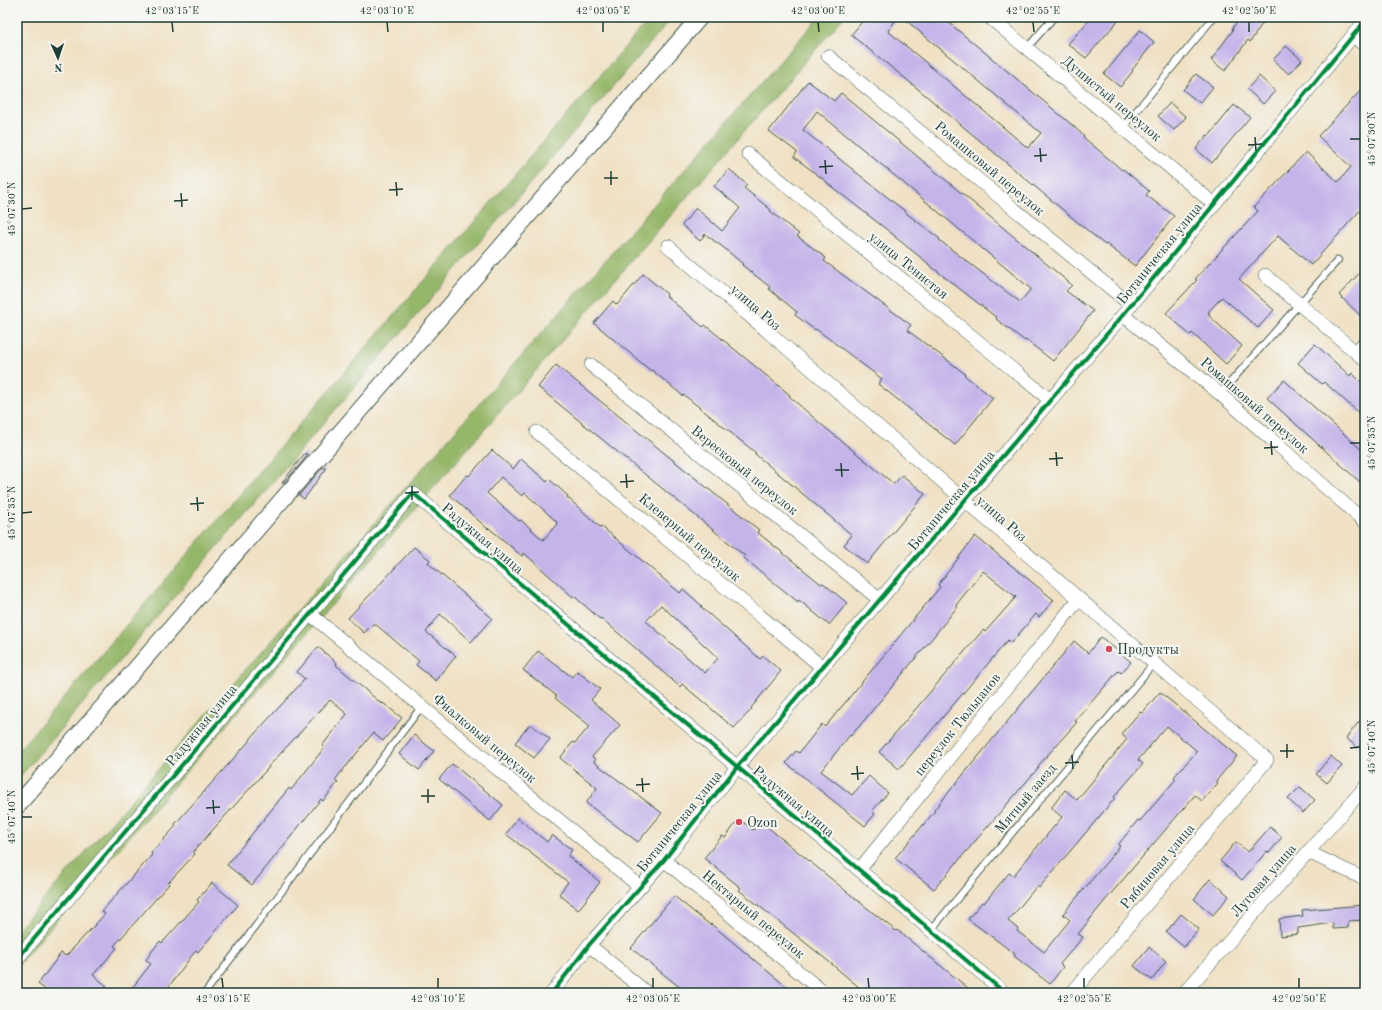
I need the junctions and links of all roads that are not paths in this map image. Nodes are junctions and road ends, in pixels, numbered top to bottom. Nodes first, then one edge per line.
1 (700, 17) edge
2 (989, 17) edge
3 (1054, 17) edge
4 (1214, 17) edge
5 (1365, 21) edge
6 (1353, 35) junction
7 (1365, 46) edge
8 (1027, 48) junction
9 (828, 56) dead end
10 (1122, 128) junction
11 (748, 154) dead end
12 (1214, 204) junction
13 (668, 246) dead end
14 (1338, 260) dead end
15 (1265, 275) dead end
16 (1299, 303) junction
17 (1127, 310) junction
18 (1365, 342) edge
19 (1360, 356) edge
20 (591, 365) dead end
21 (1220, 394) junction
22 (1050, 400) junction
23 (537, 432) dead end
24 (965, 501) junction
25 (1365, 522) edge
26 (1079, 599) junction
27 (880, 600) junction
28 (310, 614) junction
29 (1154, 663) junction
30 (822, 667) junction
31 (422, 706) junction
32 (1267, 760) joint
33 (737, 767) junction
34 (1365, 787) edge
35 (17, 806) edge
36 (1308, 852) junction
37 (664, 860) junction
38 (859, 870) junction
39 (1365, 877) edge
40 (640, 887) junction
41 (931, 930) junction
42 (589, 945) junction
43 (17, 959) edge
44 (205, 993) edge
45 (552, 993) edge
46 (647, 993) edge
47 (824, 993) edge
48 (1005, 993) edge
49 (1072, 993) edge
50 (1184, 993) edge

1 - 35 street
2 - 8 street, Душистый переулок
3 - 8 lane
4 - 10 lane
5 - 6 street, Ботаническая улица
6 - 7 street
6 - 12 street, Ботаническая улица
8 - 10 street, Душистый переулок
9 - 17 street, Ромашковый переулок
10 - 12 street, Душистый переулок
11 - 22 street, улица Тенистая
12 - 17 street, Ботаническая улица
13 - 24 street, улица Роз
14 - 16 lane
15 - 16 street
16 - 19 street
16 - 21 lane
17 - 21 street, Ромашковый переулок
17 - 22 street, Ботаническая улица
18 - 19 street
20 - 27 street, Вересковый переулок
21 - 25 street, Ромашковый переулок
22 - 24 street, Ботаническая улица
23 - 30 street, Клеверный переулок
24 - 26 street, улица Роз
24 - 27 street, Ботаническая улица
26 - 29 street, улица Роз
26 - 38 street, переулок Тюльпанов
27 - 30 street, Ботаническая улица
28 - 31 street, Фиалковый переулок
28 - 33 street, Радужная улица
28 - 43 street, Радужная улица
29 - 32 street, улица Роз
29 - 41 lane, Мятный заезд
30 - 33 street, Ботаническая улица
31 - 40 street, Фиалковый переулок
31 - 44 lane
32 - 49 street, Рябиновая улица
33 - 37 street, Ботаническая улица
33 - 38 street, Радужная улица
34 - 36 street, Луговая улица
36 - 39 street
36 - 50 street, Луговая улица
37 - 40 street, Ботаническая улица
37 - 47 street, Нектарный переулок
38 - 41 street, Радужная улица
40 - 42 street, Ботаническая улица
41 - 48 street, Радужная улица
42 - 45 street, Ботаническая улица
42 - 46 street

